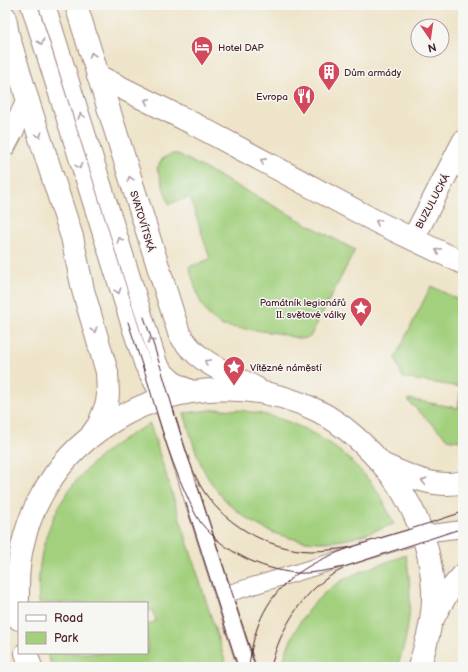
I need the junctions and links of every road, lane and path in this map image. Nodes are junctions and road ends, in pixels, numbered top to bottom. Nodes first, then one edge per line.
1 (29, 5) edge
2 (47, 5) edge
3 (76, 5) edge
4 (5, 17) edge
5 (98, 76) junction
6 (28, 101) junction
7 (463, 142) edge
8 (5, 145) edge
9 (413, 239) junction
10 (463, 263) edge
11 (159, 363) junction
12 (197, 390) junction
13 (266, 393) junction
14 (161, 399) junction
15 (91, 435) junction
16 (381, 463) junction
17 (463, 482) edge
18 (463, 529) edge
19 (423, 534) junction
20 (463, 575) edge
21 (11, 584) edge
22 (224, 595) junction
23 (18, 615) edge
24 (431, 623) junction
25 (26, 654) edge
26 (31, 667) edge
27 (246, 667) edge
28 (419, 667) edge

1 -> 14 lane
11 -> 2 lane
5 -> 3 main road, SVATOVÍTSKÁ
4 - 6 main road
9 -> 5 main road
13 -> 5 main road, SVATOVÍTSKÁ
6 - 8 main road
6 -> 15 main road
7 - 9 main road, BUZULUCKÁ
10 -> 9 main road
11 - 12 lane
11 - 14 lane
12 - 13 main road
12 - 14 main road
13 - 16 main road
14 - 15 main road
14 - 22 lane
15 - 21 main road
17 -> 16 main road
16 - 19 main road
18 - 19 lane
19 - 22 lane
19 - 24 main road
20 - 24 main road
21 - 23 main road
22 - 27 lane
24 - 28 main road
25 - 26 main road

